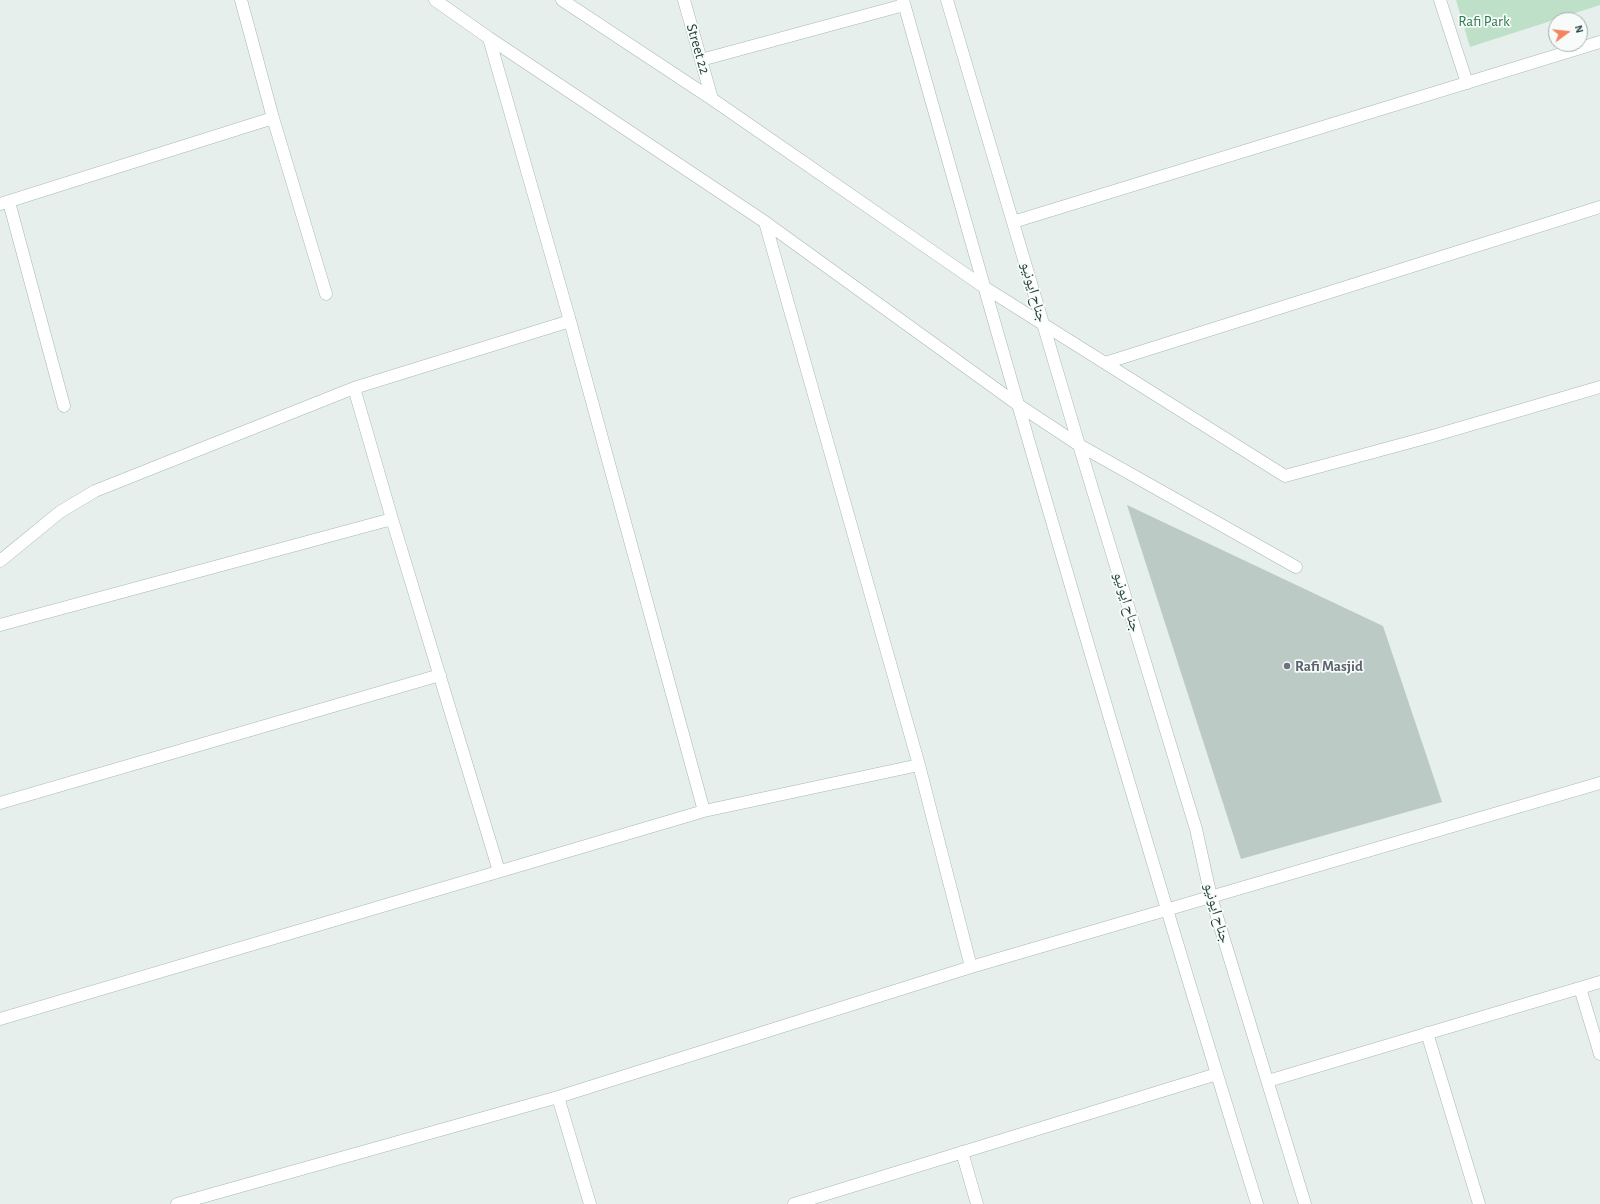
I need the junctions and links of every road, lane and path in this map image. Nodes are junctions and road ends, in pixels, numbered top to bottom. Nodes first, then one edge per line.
1 (241, 0) edge
2 (435, 0) edge
3 (562, 0) edge
4 (684, 0) edge
5 (947, 0) edge
6 (1440, 0) edge
7 (904, 3) edge
8 (489, 38) junction
9 (1600, 42) edge
10 (701, 60) junction
11 (1467, 83) junction
12 (712, 99) junction
13 (274, 118) junction
14 (4, 203) edge
15 (1600, 207) edge
16 (765, 222) junction
17 (1013, 222) junction
18 (984, 287) junction
19 (326, 294) dead end
20 (570, 321) junction
21 (1043, 324) junction
22 (1105, 363) junction
23 (1600, 387) edge
24 (354, 388) junction
25 (1017, 404) junction
26 (64, 406) dead end
27 (1079, 445) junction
28 (392, 519) junction
29 (0, 561) edge
30 (1296, 567) dead end
31 (0, 625) edge
32 (440, 675) junction
33 (919, 766) junction
34 (1600, 783) edge
35 (0, 803) edge
36 (704, 811) junction
37 (499, 871) junction
38 (1211, 897) junction
39 (1166, 909) junction
40 (971, 967) junction
41 (1600, 982) edge
42 (1580, 988) junction
43 (0, 1019) edge
44 (1427, 1034) junction
45 (1600, 1054) edge
46 (1217, 1074) junction
47 (1268, 1081) junction
48 (558, 1097) junction
49 (962, 1152) junction
50 (177, 1204) edge
51 (590, 1204) edge
52 (794, 1204) edge
53 (977, 1204) edge
54 (1257, 1204) edge
55 (1305, 1204) edge
56 (1479, 1204) edge

1 - 13 street
2 - 8 street
3 - 12 street
4 - 10 street, Street 22
5 - 17 street, جناح ایونیو
6 - 11 street
7 - 10 street
7 - 18 street
8 - 16 street
8 - 20 street
9 - 11 street
10 - 12 street, Street 22
11 - 17 street
12 - 18 street
13 - 14 street
13 - 19 street
14 - 26 street
15 - 22 street
16 - 25 street
16 - 33 street
17 - 21 street, جناح ایونیو
18 - 21 street
18 - 25 street
20 - 24 street
20 - 36 street
21 - 22 street
21 - 27 street, جناح ایونیو
22 - 23 street
24 - 28 street
24 - 29 street
25 - 27 street
25 - 39 street
27 - 30 street
27 - 38 street, جناح ایونیو
28 - 31 street
28 - 32 street
32 - 35 street
32 - 37 street
33 - 36 street
33 - 40 street
34 - 38 street
36 - 37 street
37 - 43 street
38 - 39 street
38 - 47 street, جناح ایونیو
39 - 40 street
39 - 46 street
40 - 48 street
41 - 42 street
42 - 44 street
42 - 45 street
44 - 47 street
44 - 56 street
46 - 49 street
46 - 54 street
47 - 55 street, جناح ایونیو
48 - 50 street
48 - 51 street
49 - 52 street
49 - 53 street

